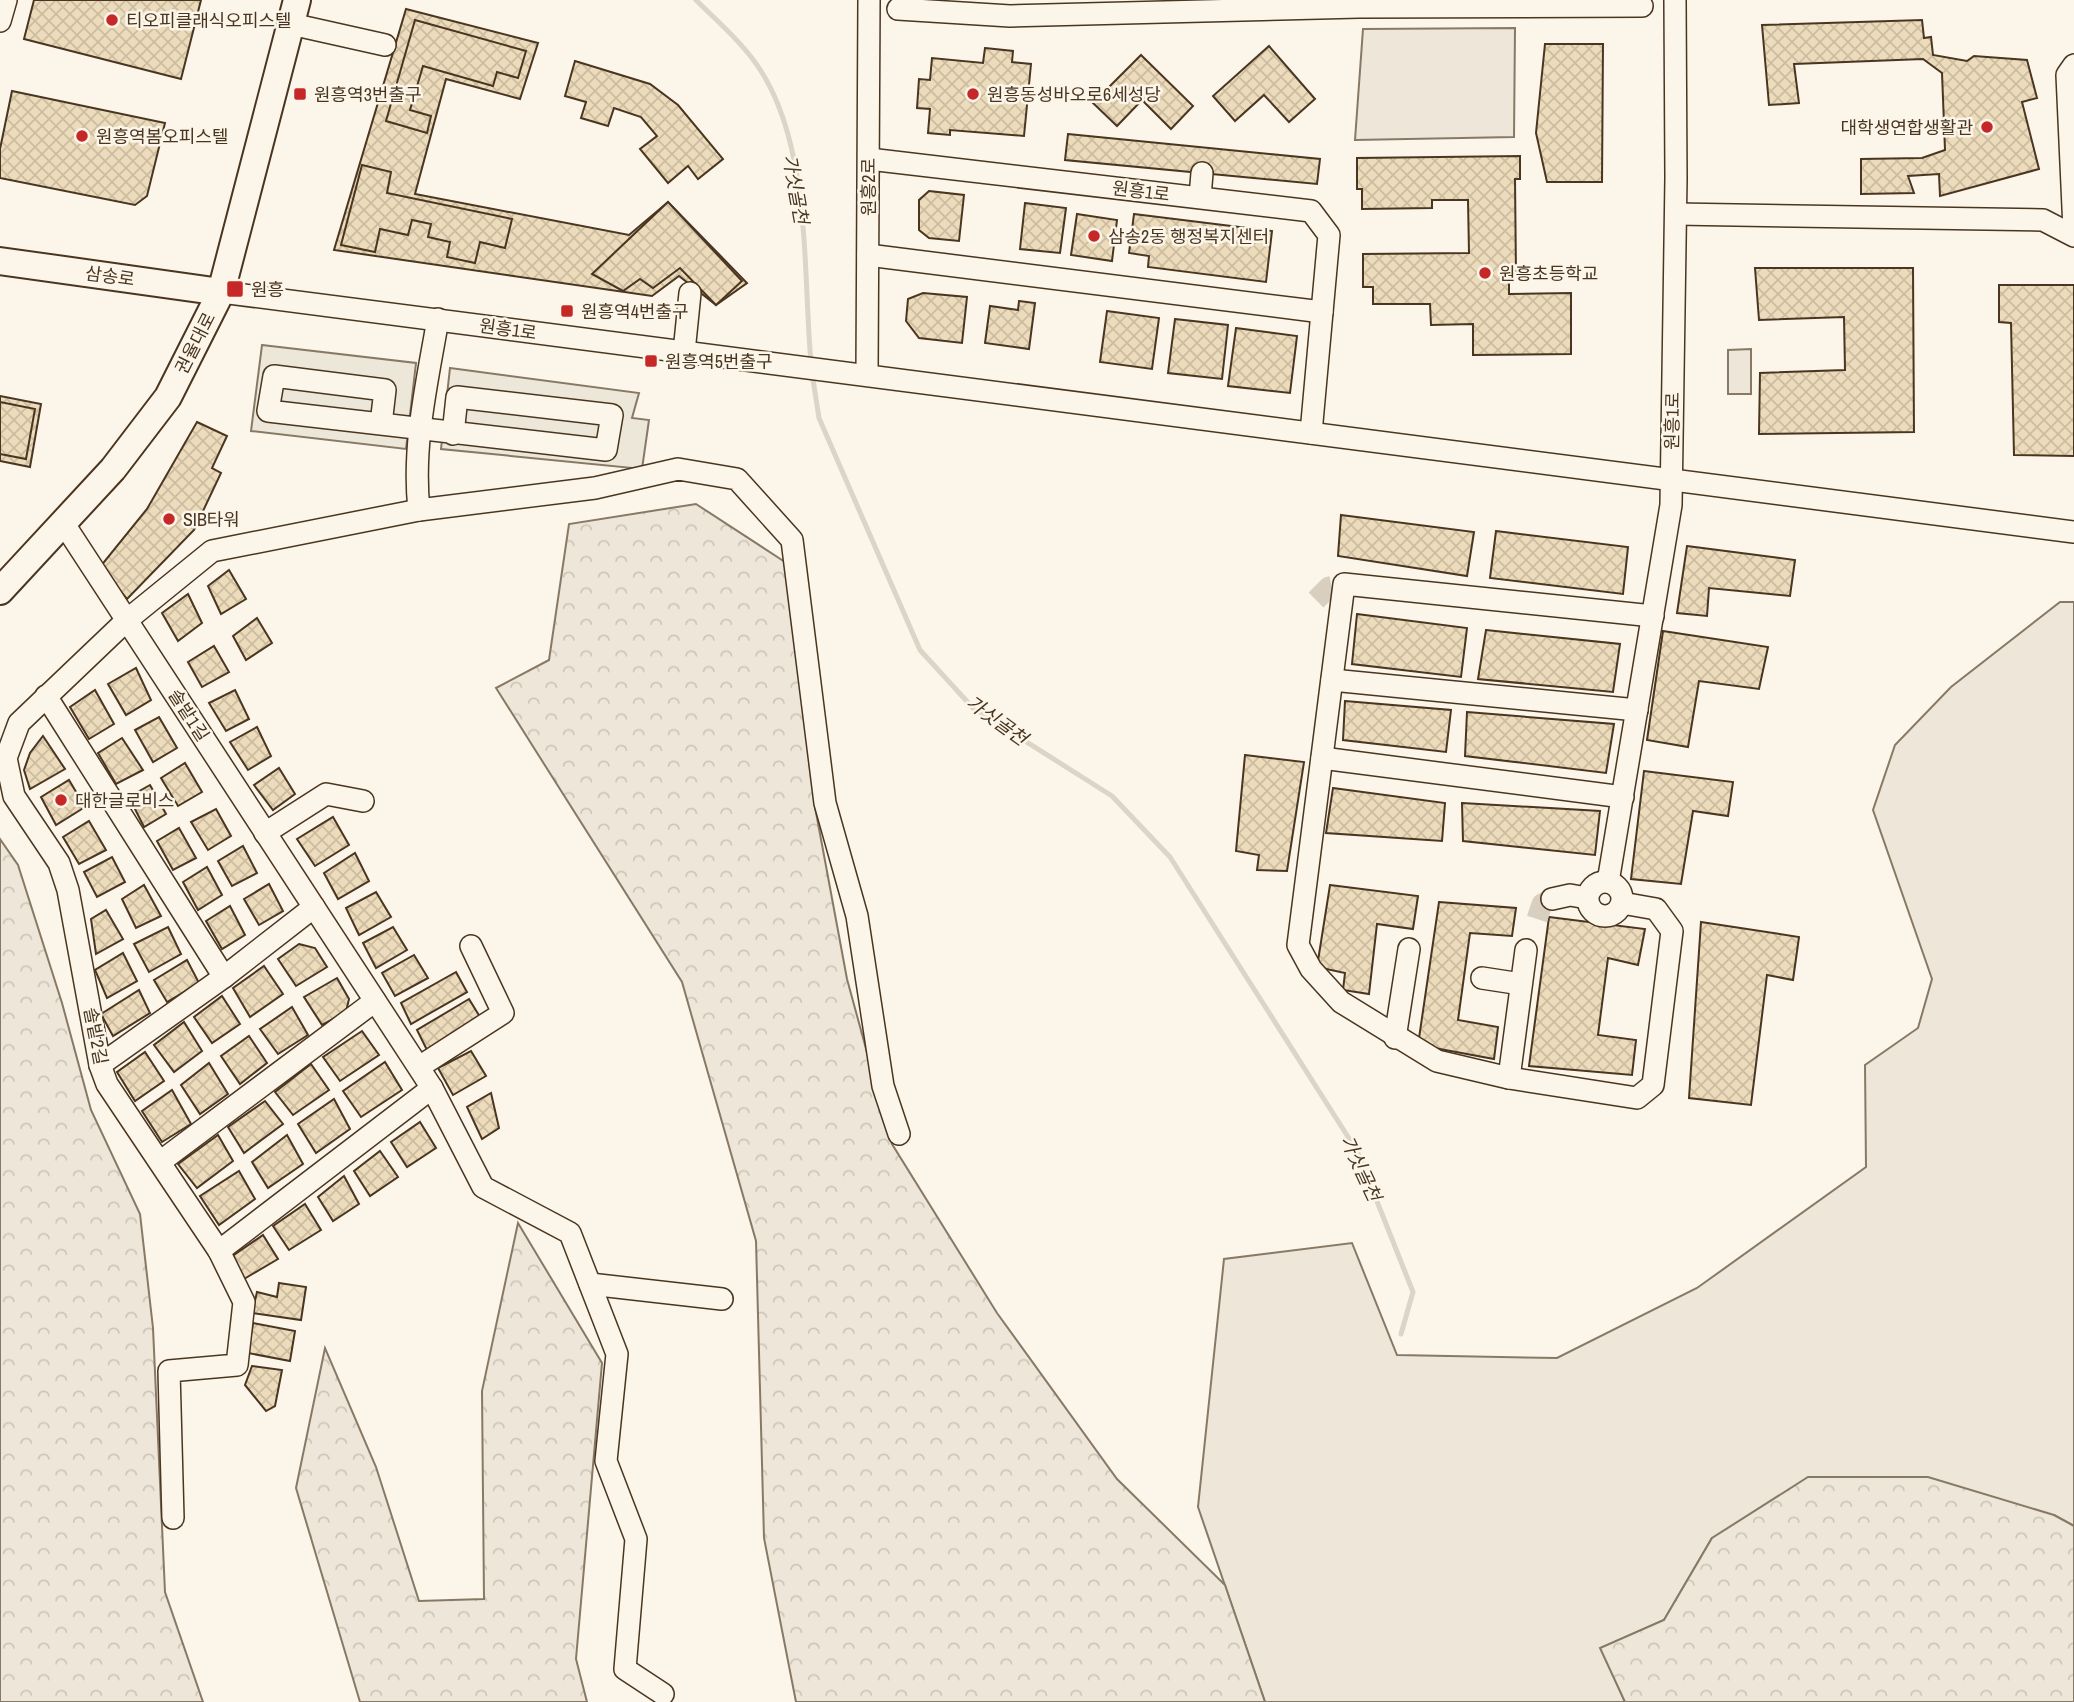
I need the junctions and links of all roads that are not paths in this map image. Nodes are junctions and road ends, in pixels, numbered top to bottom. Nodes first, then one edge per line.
1 (6, 0) edge
2 (869, 0) edge
3 (1675, 0) edge
4 (1642, 6) dead end
5 (898, 9) dead end
6 (294, 12) edge
7 (0, 21) edge
8 (385, 46) dead end
9 (2074, 65) edge
10 (869, 159) junction
11 (1202, 173) dead end
12 (1200, 197) junction
13 (1676, 214) junction
14 (2074, 230) edge
15 (2074, 236) edge
16 (868, 255) junction
17 (0, 261) edge
18 (221, 292) junction
19 (690, 293) dead end
20 (1322, 312) junction
21 (438, 319) junction
22 (684, 352) junction
23 (867, 374) junction
24 (381, 424) junction
25 (419, 429) junction
26 (1311, 433) junction
27 (453, 434) junction
28 (1671, 480) junction
29 (419, 510) junction
30 (64, 524) junction
31 (2074, 532) edge
32 (0, 592) edge
33 (1653, 616) junction
34 (127, 620) junction
35 (1332, 680) junction
36 (46, 696) junction
37 (1637, 709) junction
38 (1322, 758) junction
39 (1623, 797) junction
40 (363, 801) dead end
41 (265, 833) junction
42 (1608, 882) junction
43 (1587, 898) junction
44 (1552, 899) dead end
45 (1622, 903) junction
46 (314, 907) junction
47 (471, 946) dead end
48 (1409, 949) dead end
49 (1526, 950) dead end
50 (224, 977) junction
51 (1482, 978) dead end
52 (1521, 984) junction
53 (375, 1001) junction
54 (1395, 1038) junction
55 (100, 1065) junction
56 (419, 1067) junction
57 (1509, 1078) junction
58 (432, 1088) junction
59 (899, 1134) dead end
60 (160, 1162) junction
61 (219, 1251) junction
62 (590, 1284) junction
63 (722, 1299) dead end
64 (173, 1518) dead end
65 (663, 1694) dead end

1 - 7 street
2 - 10 street, 원흥2로
3 - 13 street, 원흥1로
4 - 5 street
6 - 8 street
6 - 18 main road, 권율대로
9 - 14 street
10 - 12 street, 원흥1로
10 - 16 street, 원흥2로
11 - 12 street
12 - 20 street, 원흥1로
13 - 15 street
13 - 28 street, 원흥1로
16 - 20 street
16 - 23 street, 원흥2로
17 - 18 main road, 삼송로
18 - 21 street, 원흥1로
18 - 30 main road, 권율대로
19 - 22 street
20 - 26 street, 원흥1로
21 - 22 street, 원흥1로
21 - 25 street
22 - 23 street, 원흥1로
23 - 26 street
24 - 24 street
24 - 25 street
25 - 27 street
25 - 29 street
26 - 28 street
27 - 27 street
28 - 31 street
28 - 33 street, 원흥1로
29 - 34 street, 솔밭2길
29 - 59 street, 솔밭2길
30 - 32 main road, 권율대로
30 - 34 street, 솔밭1길
33 - 35 street
33 - 37 street, 원흥1로
34 - 36 street, 솔밭2길
34 - 41 street, 솔밭1길
35 - 37 street
35 - 38 street
36 - 50 street
36 - 55 street, 솔밭2길
37 - 39 street, 원흥1로
38 - 39 street
38 - 54 street
39 - 42 street, 원흥1로
40 - 41 street
41 - 46 street, 솔밭1길
42 - 43 street
42 - 45 street
43 - 44 street
43 - 45 street
45 - 57 street
46 - 50 street
46 - 53 street, 솔밭1길
47 - 56 street
48 - 54 street
49 - 52 street
50 - 55 street
51 - 52 street
52 - 57 street
53 - 56 street, 솔밭1길
53 - 60 street
54 - 57 street
55 - 60 street, 솔밭2길
56 - 58 street, 솔밭1길
58 - 61 street
58 - 62 street, 솔밭1길
60 - 61 street, 솔밭2길
61 - 64 street, 솔밭2길
62 - 63 street
62 - 65 street, 솔밭1길

